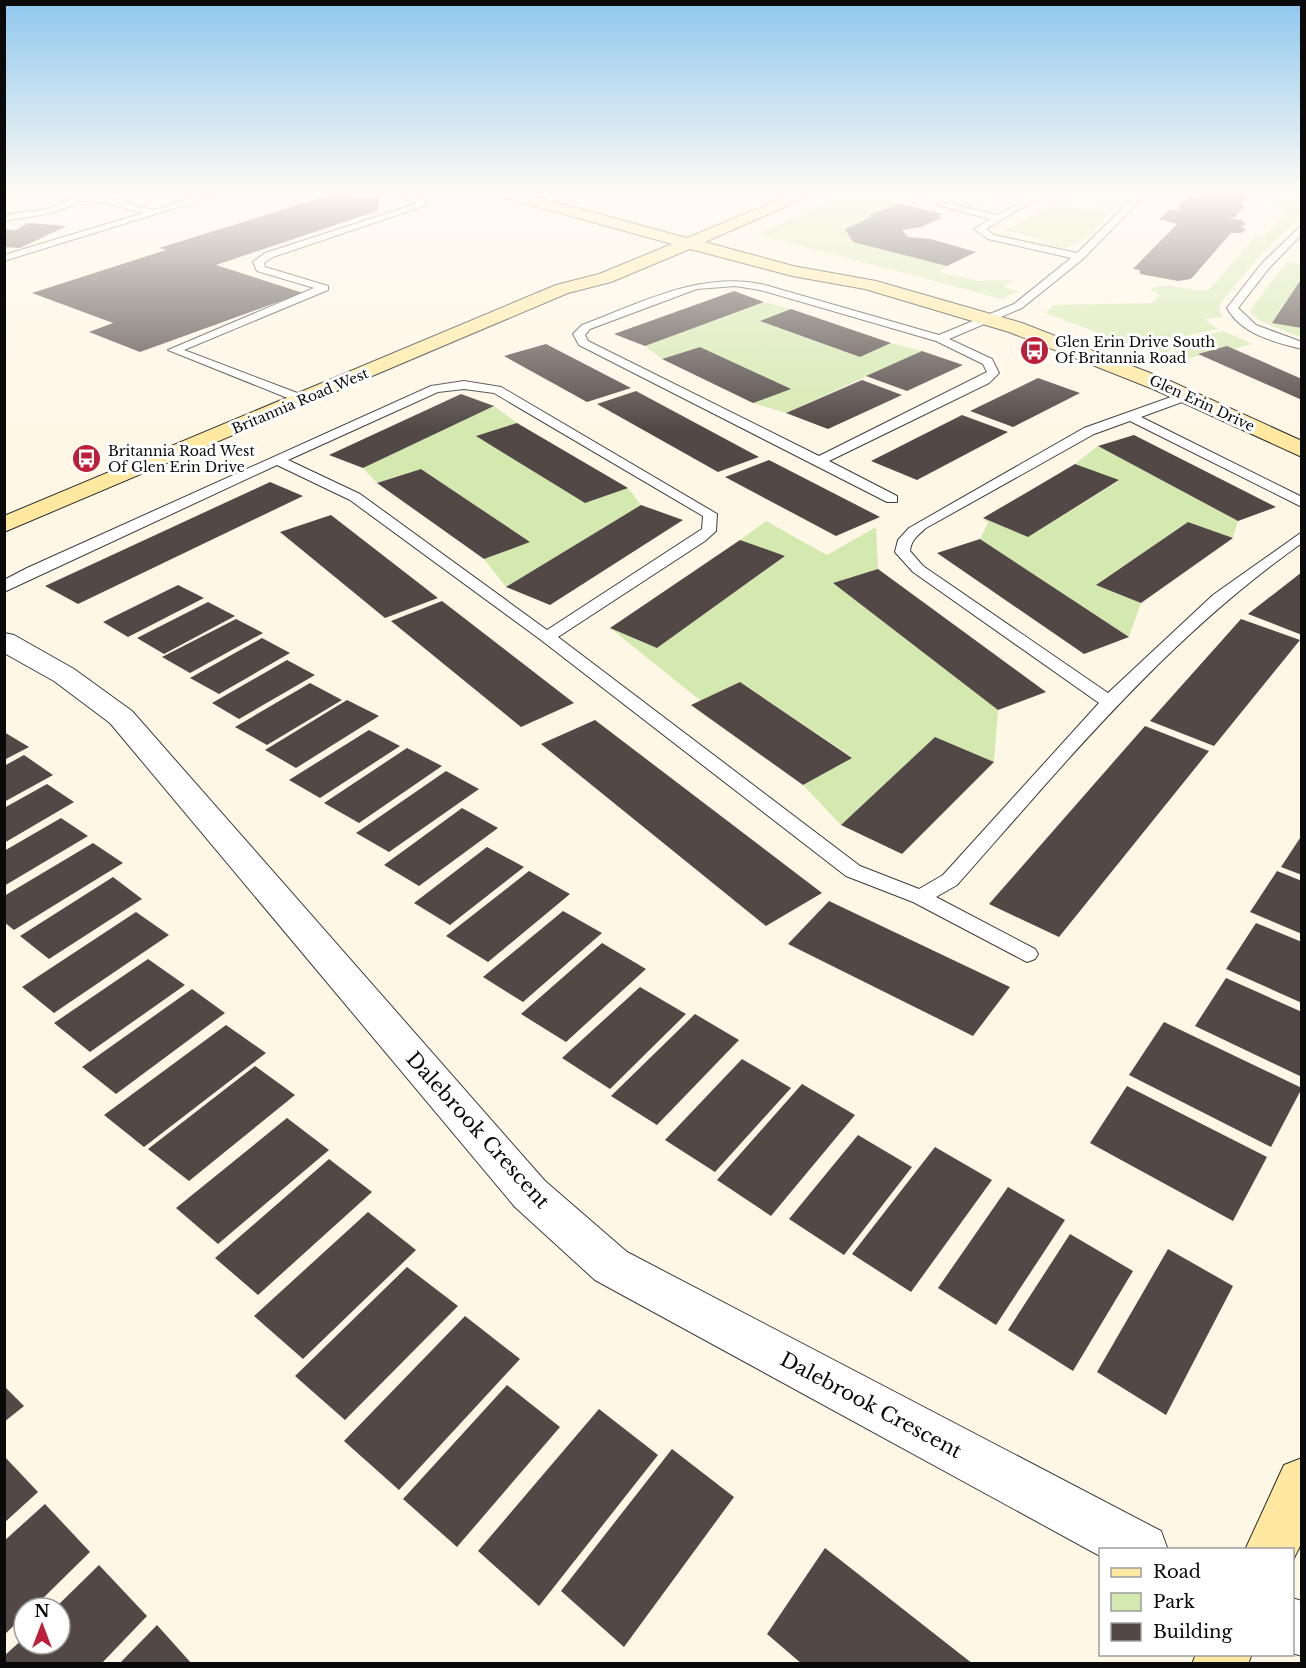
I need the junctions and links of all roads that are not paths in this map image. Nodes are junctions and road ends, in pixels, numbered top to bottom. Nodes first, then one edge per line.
1 (274, 273) edge
2 (573, 273) edge
3 (614, 273) edge
4 (827, 273) edge
5 (1059, 273) edge
6 (1260, 273) edge
7 (562, 289) junction
8 (991, 319) junction
9 (940, 339) junction
10 (1302, 346) edge
11 (1189, 396) junction
12 (304, 400) junction
13 (1130, 416) junction
14 (1302, 450) edge
15 (278, 460) junction
16 (819, 461) junction
17 (892, 499) dead end
18 (1302, 503) edge
19 (4, 525) edge
20 (1302, 536) edge
21 (4, 587) edge
22 (546, 637) junction
23 (4, 641) edge
24 (1111, 703) junction
25 (920, 897) junction
26 (1027, 954) dead end
27 (1302, 1483) edge
28 (1138, 1548) edge
29 (1272, 1548) edge

1 - 12 lane
2 - 7 street, Britannia Road West
3 - 7 street, Britannia Road West
4 - 8 street, Glen Erin Drive
5 - 8 lane
6 - 10 lane
7 - 12 street, Britannia Road West
8 - 9 lane
8 - 11 street, Glen Erin Drive
9 - 16 lane
9 - 16 lane
11 - 13 lane
11 - 14 street, Glen Erin Drive
12 - 19 street, Britannia Road West
13 - 18 lane
13 - 24 lane
15 - 21 lane
15 - 22 lane
15 - 22 lane
16 - 17 lane
20 - 24 lane
22 - 25 lane
23 - 28 street, Dalebrook Crescent
24 - 25 lane
25 - 26 lane
27 - 29 street

